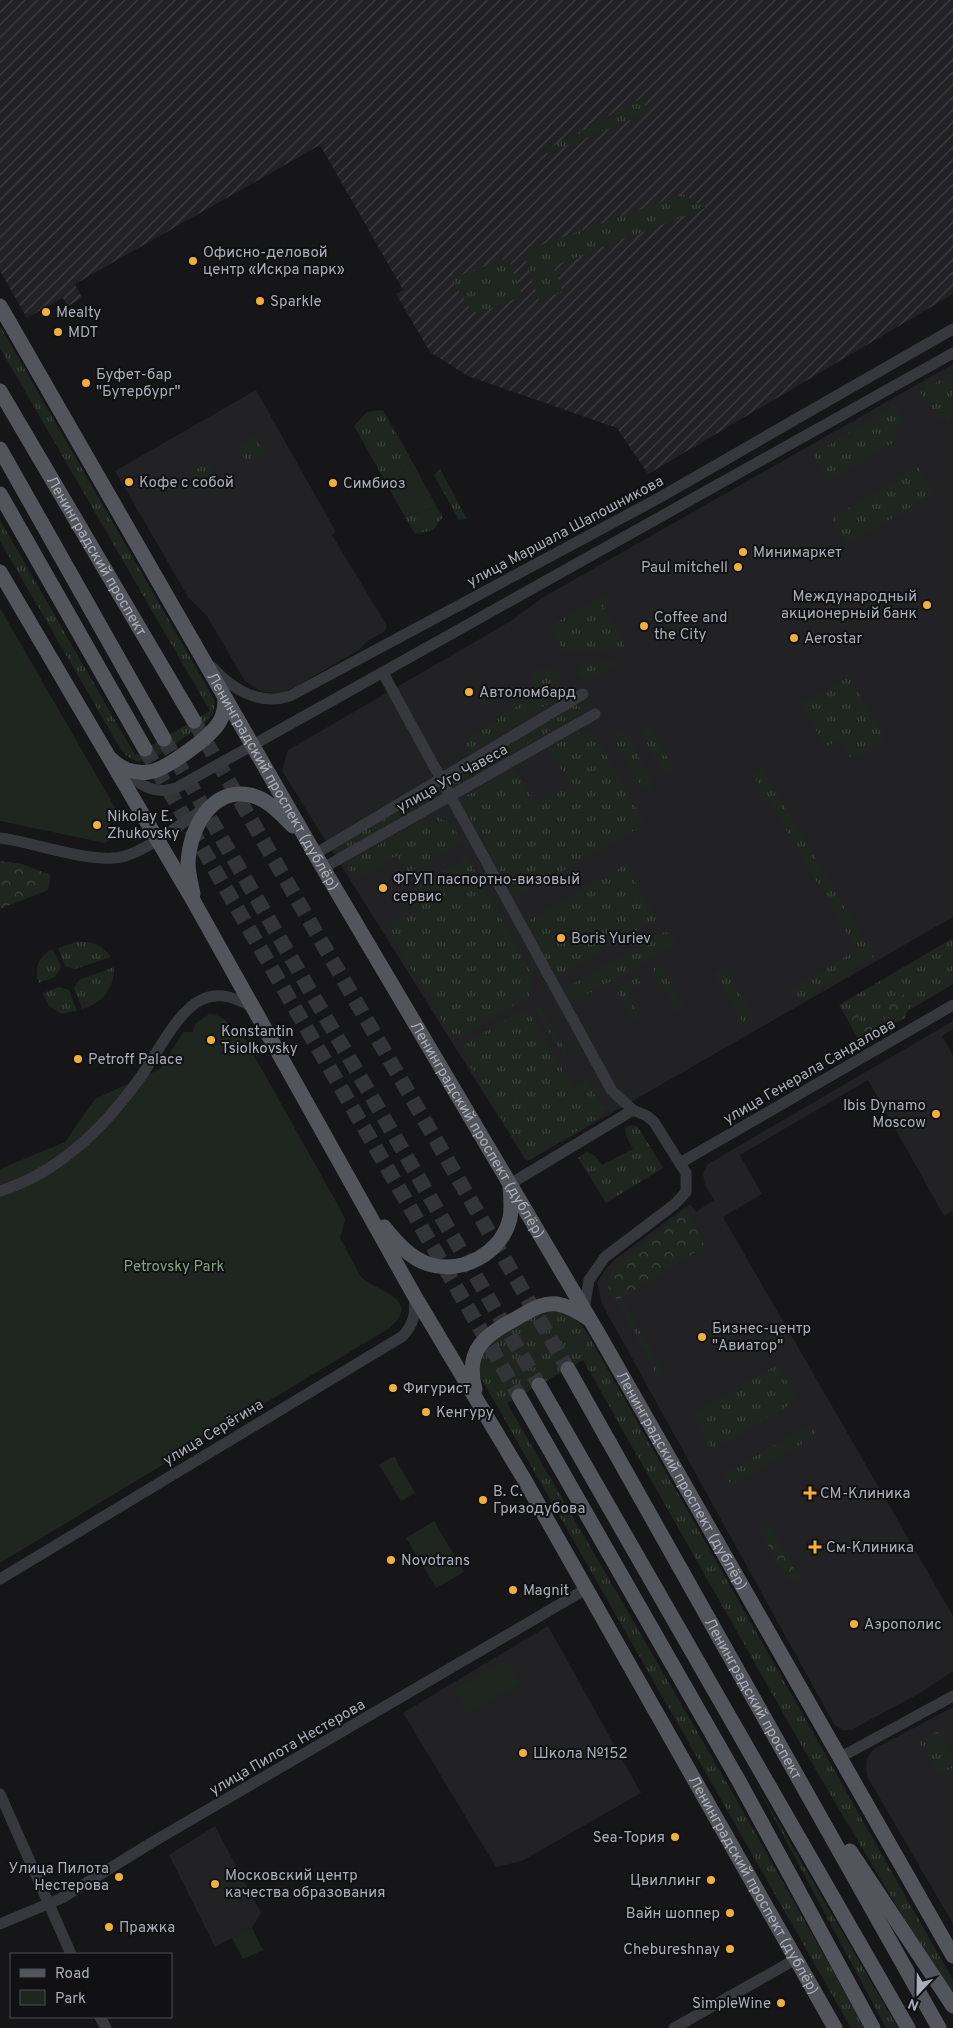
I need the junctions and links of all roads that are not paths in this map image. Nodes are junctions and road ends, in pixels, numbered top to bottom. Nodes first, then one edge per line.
1 (0, 306) edge
2 (953, 330) edge
3 (953, 353) edge
4 (0, 391) edge
5 (0, 449) edge
6 (0, 494) edge
7 (0, 572) edge
8 (196, 646) junction
9 (383, 673) junction
10 (583, 694) dead end
11 (225, 699) junction
12 (595, 714) dead end
13 (194, 721) tunnel mouth
14 (164, 739) tunnel mouth
15 (252, 746) junction
16 (146, 749) tunnel mouth
17 (106, 754) junction
18 (118, 766) junction
19 (441, 779) junction
20 (450, 796) junction
21 (214, 802) junction
22 (0, 838) edge
23 (157, 839) junction
24 (306, 839) junction
25 (315, 854) junction
26 (323, 868) junction
27 (194, 902) junction
28 (953, 1005) edge
29 (254, 1007) junction
30 (633, 1110) junction
31 (680, 1163) junction
32 (510, 1184) junction
33 (0, 1191) edge
34 (365, 1205) junction
35 (414, 1295) junction
36 (584, 1309) junction
37 (598, 1333) junction
38 (568, 1369) tunnel mouth
39 (539, 1385) tunnel mouth
40 (519, 1396) tunnel mouth
41 (478, 1403) junction
42 (0, 1579) edge
43 (586, 1589) junction
44 (953, 1696) edge
45 (788, 1758) junction
46 (839, 1758) junction
47 (0, 1794) edge
48 (47, 1904) junction
49 (0, 1924) edge
50 (71, 1953) edge
51 (953, 1956) edge
52 (796, 1959) junction
53 (953, 2006) edge
54 (674, 2028) edge
55 (835, 2028) edge
56 (873, 2028) edge
57 (908, 2028) edge
58 (939, 2028) edge

1 - 8 main road, Ленинградский проспект (дублёр)
2 - 8 street, улица Маршала Шапошникова
3 - 9 street
4 - 13 main road, Ленинградский проспект
5 - 14 main road, Ленинградский проспект
6 - 16 main road
7 - 17 main road, Ленинградский проспект (дублёр)
8 - 11 main road, Ленинградский проспект (дублёр)
9 - 15 street
9 - 19 street
10 - 19 street, улица Уго Чавеса
11 - 15 main road, Ленинградский проспект (дублёр)
11 - 18 main road
12 - 20 street, улица Уго Чавеса
15 - 18 street
15 - 24 main road, Ленинградский проспект (дублёр)
17 - 18 main road
17 - 23 main road, Ленинградский проспект (дублёр)
19 - 20 street
19 - 25 street, улица Уго Чавеса
20 - 26 street, улица Уго Чавеса
20 - 30 street
21 - 23 street
21 - 24 main road
21 - 27 main road
22 - 23 street
23 - 27 main road, Ленинградский проспект (дублёр)
24 - 25 main road, Ленинградский проспект (дублёр)
25 - 26 main road, Ленинградский проспект (дублёр)
26 - 32 main road, Ленинградский проспект (дублёр)
27 - 29 main road, Ленинградский проспект (дублёр)
28 - 31 street, улица Генерала Сандалова
29 - 33 street
29 - 34 main road, Ленинградский проспект (дублёр)
30 - 31 street
30 - 32 street
31 - 36 street
32 - 34 main road
32 - 36 main road, Ленинградский проспект (дублёр)
34 - 35 main road, Ленинградский проспект (дублёр)
35 - 41 main road, Ленинградский проспект (дублёр)
35 - 42 street, улица Серёгина
36 - 37 main road, Ленинградский проспект (дублёр)
37 - 41 main road
37 - 46 main road, Ленинградский проспект (дублёр)
38 - 45 main road, Ленинградский проспект
39 - 57 main road, Ленинградский проспект
40 - 56 main road
41 - 43 main road, Ленинградский проспект (дублёр)
43 - 48 street, улица Пилота Нестерова
43 - 52 main road, Ленинградский проспект (дублёр)
44 - 46 street
45 - 53 main road
45 - 58 main road, Ленинградский проспект
46 - 51 main road, Ленинградский проспект (дублёр)
47 - 48 street
48 - 49 street, улица Пилота Нестерова
48 - 50 street
52 - 54 street
52 - 55 main road, Ленинградский проспект (дублёр)

